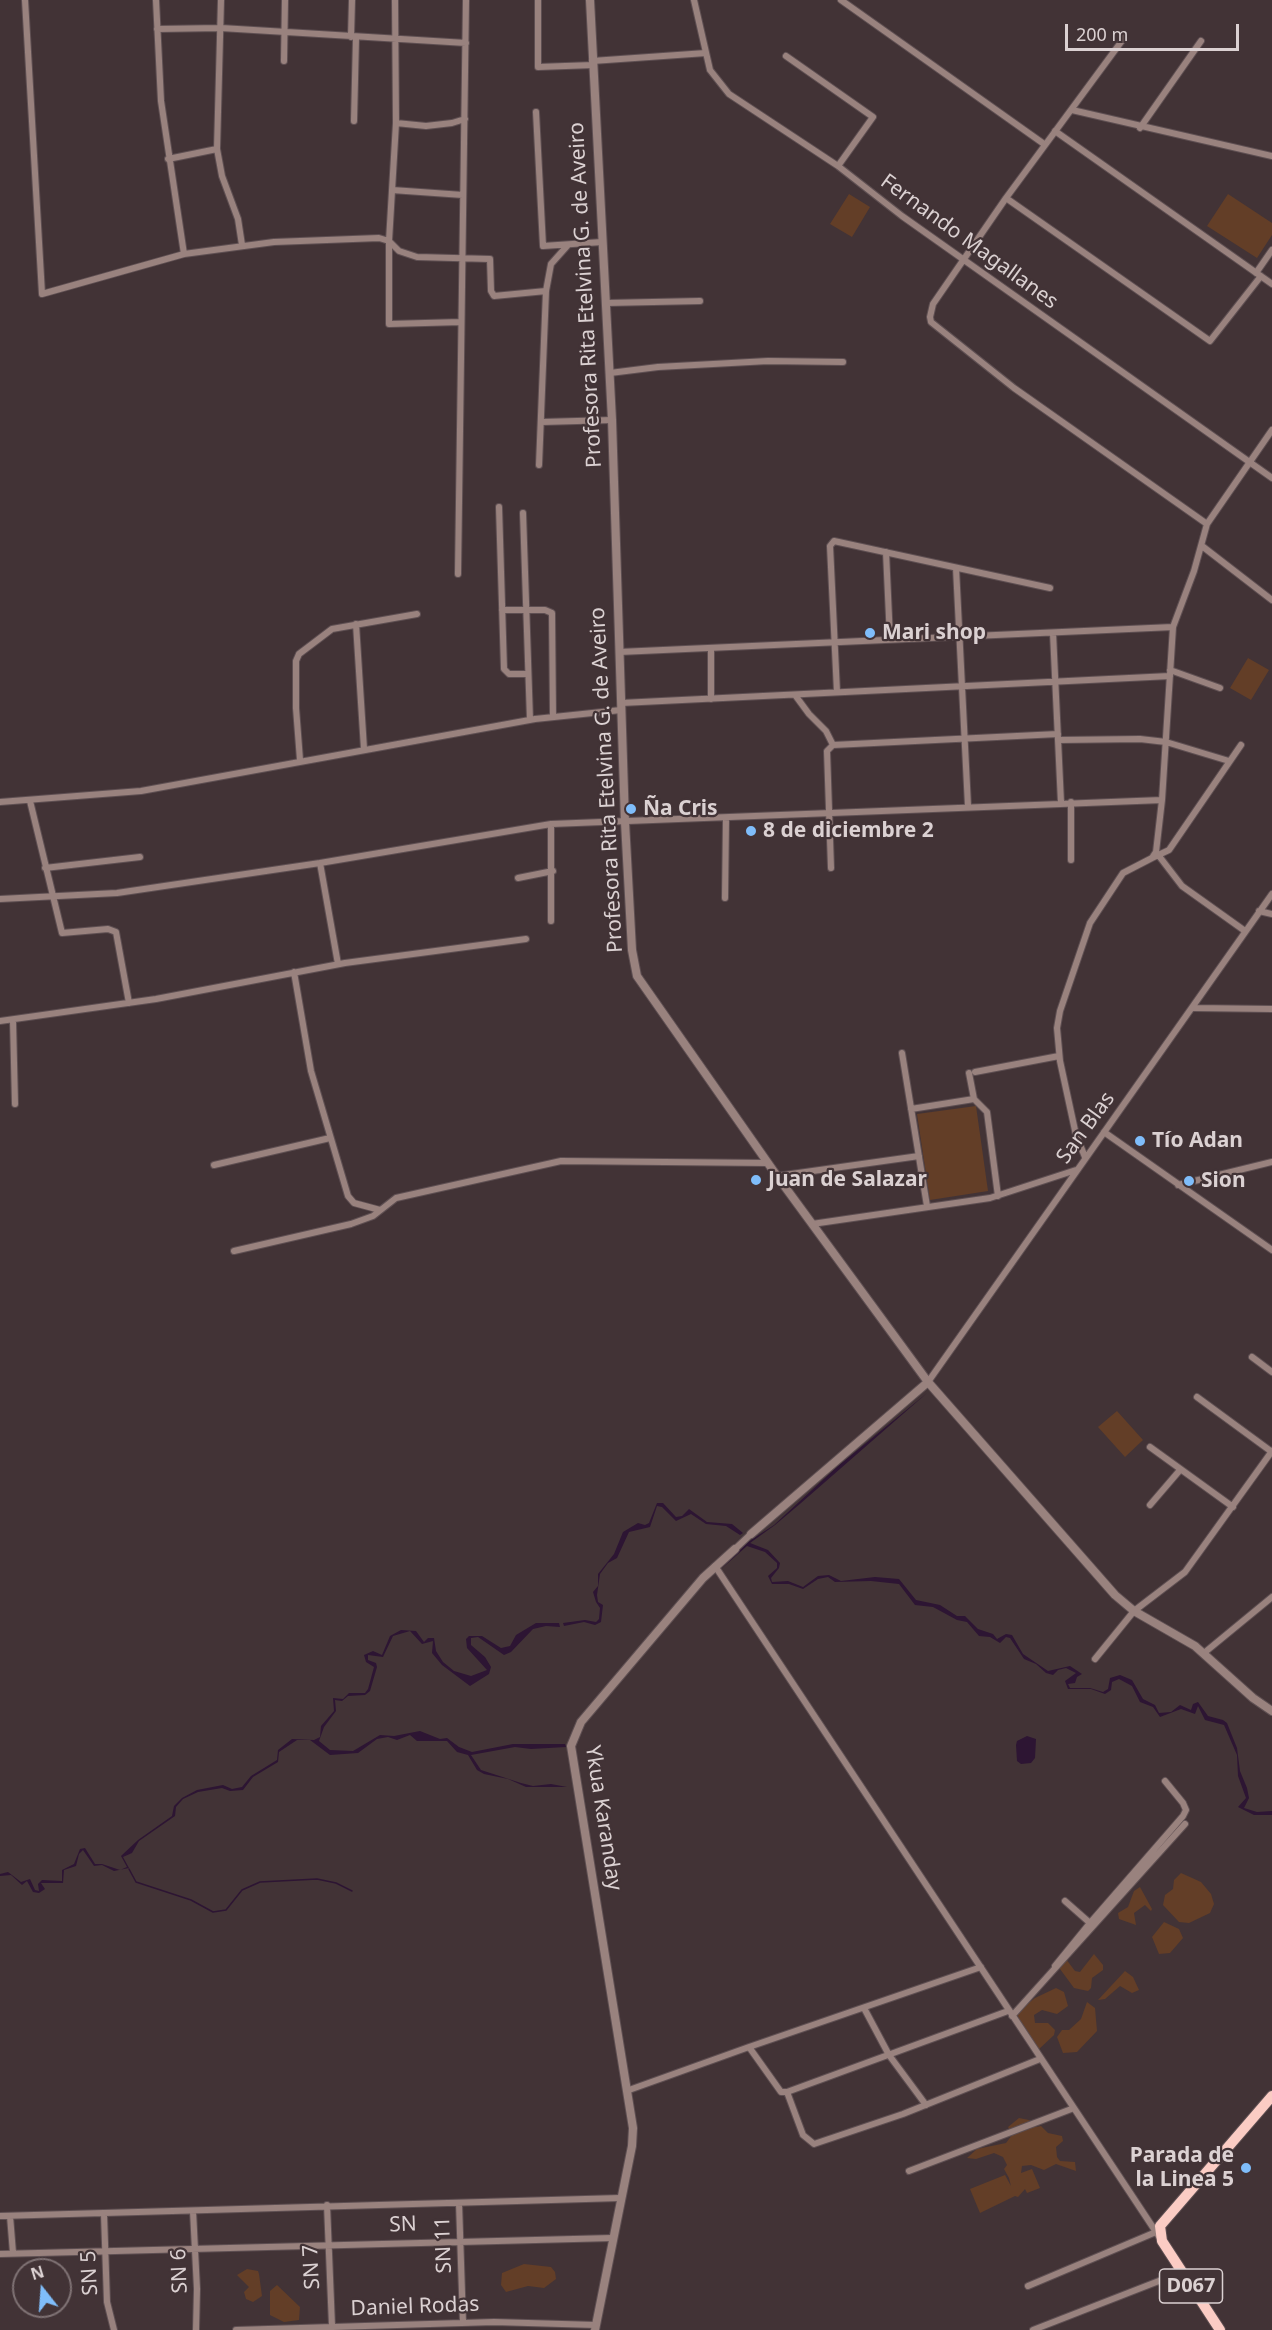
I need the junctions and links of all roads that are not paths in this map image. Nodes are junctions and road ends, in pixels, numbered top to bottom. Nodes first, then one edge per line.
1 (25, 0) edge
2 (156, 0) edge
3 (221, 0) edge
4 (285, 0) edge
5 (352, 0) edge
6 (396, 0) edge
7 (466, 0) edge
8 (538, 0) edge
9 (590, 0) edge
10 (694, 0) edge
11 (841, 0) edge
12 (221, 28) junction
13 (157, 29) junction
14 (286, 32) junction
15 (353, 38) junction
16 (1124, 38) dead end
17 (395, 40) junction
18 (1201, 42) dead end
19 (466, 43) junction
20 (706, 53) junction
21 (786, 56) dead end
22 (284, 61) dead end
23 (592, 63) junction
24 (1072, 110) junction
25 (536, 112) dead end
26 (465, 119) junction
27 (354, 121) dead end
28 (396, 123) junction
29 (1140, 128) junction
30 (1055, 131) junction
31 (1044, 144) junction
32 (217, 149) junction
33 (1272, 156) edge
34 (168, 159) junction
35 (838, 166) junction
36 (392, 190) junction
37 (463, 195) junction
38 (1006, 198) junction
39 (389, 241) junction
40 (602, 242) junction
41 (242, 245) junction
42 (568, 245) junction
43 (1272, 250) edge
44 (184, 254) junction
45 (461, 258) junction
46 (964, 259) junction
47 (1259, 275) junction
48 (1272, 284) edge
49 (546, 291) junction
50 (700, 301) dead end
51 (606, 303) junction
52 (461, 322) junction
53 (843, 362) dead end
54 (610, 373) junction
55 (612, 420) junction
56 (542, 422) junction
57 (1272, 430) edge
58 (1249, 461) junction
59 (539, 465) dead end
60 (1272, 478) edge
61 (499, 507) dead end
62 (523, 513) dead end
63 (1207, 524) junction
64 (1202, 546) junction
65 (886, 552) junction
66 (956, 568) junction
67 (458, 574) dead end
68 (1050, 588) dead end
69 (1272, 600) edge
70 (502, 610) junction
71 (526, 610) junction
72 (417, 614) dead end
73 (356, 624) junction
74 (1173, 627) junction
75 (1053, 633) junction
76 (959, 636) junction
77 (890, 639) junction
78 (836, 642) junction
79 (711, 649) junction
80 (619, 652) junction
81 (1170, 673) junction
82 (528, 674) junction
83 (1054, 683) junction
84 (961, 687) junction
85 (1220, 688) dead end
86 (837, 692) junction
87 (795, 695) junction
88 (711, 699) junction
89 (621, 706) junction
90 (553, 717) junction
91 (530, 720) junction
92 (1058, 737) junction
93 (964, 738) junction
94 (1166, 742) junction
95 (833, 745) junction
96 (1241, 745) dead end
97 (364, 748) junction
98 (300, 760) junction
99 (1229, 761) junction
100 (1162, 800) junction
101 (30, 801) junction
102 (0, 802) edge
103 (1071, 802) junction
104 (1061, 803) junction
105 (968, 806) junction
106 (830, 814) junction
107 (726, 819) junction
108 (625, 822) junction
109 (551, 824) junction
110 (140, 857) dead end
111 (1156, 857) junction
112 (1071, 860) dead end
113 (320, 863) junction
114 (45, 868) junction
115 (831, 868) dead end
116 (553, 871) junction
117 (518, 878) dead end
118 (1272, 894) edge
119 (53, 898) junction
120 (726, 898) dead end
121 (0, 899) edge
122 (1259, 911) junction
123 (1272, 914) edge
124 (551, 921) dead end
125 (1245, 931) junction
126 (526, 939) dead end
127 (338, 964) junction
128 (294, 972) junction
129 (129, 1003) junction
130 (1194, 1008) junction
131 (1272, 1009) edge
132 (0, 1021) edge
133 (13, 1021) junction
134 (902, 1053) dead end
135 (1059, 1056) junction
136 (974, 1099) junction
137 (15, 1104) dead end
138 (911, 1109) junction
139 (1104, 1132) junction
140 (330, 1138) junction
141 (919, 1156) junction
142 (1085, 1157) junction
143 (1272, 1162) edge
144 (768, 1163) junction
145 (214, 1165) dead end
146 (1077, 1169) junction
147 (777, 1176) junction
148 (1178, 1185) junction
149 (998, 1196) junction
150 (927, 1206) junction
151 (380, 1210) junction
152 (812, 1224) junction
153 (1272, 1250) edge
154 (234, 1251) dead end
155 (1252, 1357) dead end
156 (1272, 1372) edge
157 (928, 1382) junction
158 (1197, 1397) dead end
159 (1150, 1447) dead end
160 (1272, 1452) edge
161 (1180, 1470) junction
162 (1150, 1505) dead end
163 (1233, 1507) junction
164 (751, 1534) joint
165 (735, 1549) joint
166 (715, 1566) junction
167 (1272, 1597) edge
168 (1134, 1611) junction
169 (1204, 1653) junction
170 (1095, 1659) dead end
171 (1271, 1709) edge
172 (1165, 1781) dead end
173 (1185, 1824) dead end
174 (1065, 1901) dead end
175 (1090, 1923) junction
176 (981, 1967) junction
177 (1053, 1973) junction
178 (864, 2008) junction
179 (1010, 2014) junction
180 (749, 2047) junction
181 (889, 2055) junction
182 (1040, 2059) junction
183 (629, 2090) junction
184 (787, 2092) junction
185 (1272, 2096) edge
186 (926, 2105) junction
187 (1074, 2108) junction
188 (909, 2171) dead end
189 (620, 2198) junction
190 (459, 2203) junction
191 (327, 2205) junction
192 (193, 2211) junction
193 (104, 2214) junction
194 (0, 2216) edge
195 (10, 2216) junction
196 (1159, 2236) junction
197 (612, 2238) junction
198 (460, 2240) junction
199 (327, 2244) junction
200 (196, 2248) junction
201 (105, 2251) junction
202 (13, 2253) junction
203 (0, 2254) edge
204 (1182, 2272) junction
205 (1028, 2286) dead end
206 (494, 2322) junction
207 (463, 2323) junction
208 (332, 2326) junction
209 (435, 2326) edge
210 (368, 2327) edge
211 (595, 2328) edge
212 (114, 2330) edge
213 (196, 2330) edge
214 (236, 2330) edge
215 (495, 2330) edge
216 (1032, 2330) edge
217 (1220, 2330) edge

1 - 44 street
2 - 13 street
3 - 12 street
4 - 14 street
5 - 15 street
6 - 17 street
7 - 19 street
8 - 23 street
9 - 23 street, Profesora Rita Etelvina G. de Aveiro
10 - 20 street, Fernando Magallanes
11 - 31 street
12 - 13 street
12 - 14 street
12 - 32 street
13 - 34 street
14 - 15 street
14 - 22 street
15 - 17 street
15 - 27 street
16 - 24 street
17 - 19 street
17 - 28 street
18 - 29 street
19 - 26 street
20 - 23 street
20 - 35 street, Fernando Magallanes
21 - 35 street
23 - 40 street, Profesora Rita Etelvina G. de Aveiro
24 - 29 street
24 - 30 street
25 - 42 street
26 - 28 street
26 - 37 street
28 - 36 street
29 - 33 street
30 - 31 street
30 - 47 street
31 - 38 street
32 - 34 street
32 - 41 street
34 - 44 street
35 - 46 street, Fernando Magallanes
36 - 37 street
36 - 39 street
37 - 45 street
38 - 46 street
38 - 47 street
39 - 41 street
39 - 45 street
39 - 52 street
40 - 42 street
40 - 51 street, Profesora Rita Etelvina G. de Aveiro
41 - 44 street
42 - 49 street
43 - 47 street
45 - 49 street
45 - 52 street
46 - 58 street, Fernando Magallanes
46 - 63 street
47 - 48 street
49 - 56 street
50 - 51 street
51 - 54 street, Profesora Rita Etelvina G. de Aveiro
52 - 67 street
53 - 54 street
54 - 55 street, Profesora Rita Etelvina G. de Aveiro
55 - 56 street
55 - 80 street, Profesora Rita Etelvina G. de Aveiro
56 - 59 street
57 - 58 street
58 - 60 street, Fernando Magallanes
58 - 63 street
61 - 70 street
62 - 71 street
63 - 64 street
64 - 69 street
64 - 74 street
65 - 66 street
65 - 77 street
65 - 78 street
66 - 68 street
66 - 76 street
70 - 71 street
70 - 82 street
71 - 82 street
71 - 90 street
72 - 73 street
73 - 97 street
73 - 98 street
74 - 75 street
74 - 81 street
75 - 76 street
75 - 83 street
76 - 77 street
76 - 84 street
77 - 78 street
78 - 79 street
78 - 86 street
79 - 80 street
79 - 88 street
80 - 89 street, Profesora Rita Etelvina G. de Aveiro
81 - 83 street
81 - 85 street
81 - 94 street
82 - 91 street
83 - 84 street
83 - 92 street
84 - 86 street
84 - 93 street
86 - 87 street
87 - 88 street
87 - 95 street
88 - 89 street
89 - 90 street
89 - 108 street, Profesora Rita Etelvina G. de Aveiro
90 - 91 street
91 - 97 street
92 - 93 street
92 - 94 street
92 - 104 street
93 - 95 street
93 - 105 street
94 - 99 street
94 - 100 street
95 - 106 street
96 - 99 street
97 - 98 street
98 - 101 street
99 - 111 street
100 - 103 street
100 - 111 street
101 - 102 street
101 - 114 street
103 - 104 street
103 - 112 street
104 - 105 street
105 - 106 street
106 - 107 street
106 - 115 street
107 - 108 street
107 - 120 street
108 - 109 street
108 - 144 street, Profesora Rita Etelvina G. de Aveiro
109 - 113 street
109 - 116 street
110 - 114 street
111 - 125 street
111 - 135 street
113 - 119 street
113 - 127 street
114 - 119 street
116 - 117 street
116 - 124 street
118 - 122 street, San Blas
119 - 121 street
119 - 129 street
122 - 123 street
122 - 125 street, San Blas
125 - 130 street, San Blas
126 - 127 street
127 - 128 street
128 - 129 street
128 - 140 street
129 - 133 street
130 - 131 street
130 - 139 street, San Blas
132 - 133 street
133 - 137 street
134 - 138 street
135 - 136 street
135 - 142 street
136 - 138 street
136 - 149 street
138 - 141 street
139 - 142 street, San Blas
139 - 148 street
140 - 145 street
140 - 151 street
141 - 147 street
141 - 150 street
142 - 146 street, San Blas
143 - 148 street
144 - 147 street, Profesora Rita Etelvina G. de Aveiro
144 - 151 street
146 - 149 street
146 - 157 street, San Blas
147 - 152 street, Profesora Rita Etelvina G. de Aveiro
148 - 153 street
149 - 150 street
150 - 152 street
151 - 154 street
152 - 157 street, Profesora Rita Etelvina G. de Aveiro
155 - 156 street
157 - 164 street, Ykua Karanday
157 - 168 street, Profesora Rita Etelvina G. de Aveiro
158 - 160 street
159 - 161 street
160 - 163 street
161 - 162 street
161 - 163 street
163 - 168 street
164 - 165 street, Ykua Karanday
165 - 166 street, Ykua Karanday
166 - 176 street
166 - 183 street, Ykua Karanday
167 - 169 street
168 - 169 street, Profesora Rita Etelvina G. de Aveiro
168 - 170 street
169 - 171 street, Profesora Rita Etelvina G. de Aveiro
172 - 175 street
173 - 177 street
174 - 175 street
175 - 177 street
176 - 178 street
176 - 179 street
177 - 179 street
178 - 180 street
178 - 181 street
179 - 181 street
179 - 182 street
180 - 183 street
180 - 184 street
181 - 184 street
181 - 186 street
182 - 186 street
182 - 187 street
183 - 189 street, Ykua Karanday
184 - 186 street
185 - 196 main road, D067
187 - 188 street
187 - 196 street
189 - 190 street
189 - 197 street, Ykua Karanday
190 - 191 street
190 - 198 street, SN 11
191 - 192 street
191 - 199 street, SN 7
192 - 193 street
192 - 200 street, SN 6
193 - 195 street
193 - 201 street, SN 5
194 - 195 street
195 - 202 street
196 - 204 main road, D067
196 - 205 street
197 - 198 street, SN
197 - 211 street, Ykua Karanday
198 - 199 street, SN
198 - 207 street, SN 11
199 - 200 street, SN
199 - 208 street, SN 7
200 - 201 street, SN
200 - 213 street, SN 6
201 - 202 street, SN
201 - 212 street, SN 5
202 - 203 street, SN
204 - 216 street
204 - 217 main road, D067
206 - 207 street, Daniel Rodas
206 - 211 street, Daniel Rodas
206 - 215 street
207 - 209 street, Daniel Rodas
208 - 210 street, Daniel Rodas
208 - 214 street, Daniel Rodas
209 - 210 street, Daniel Rodas

